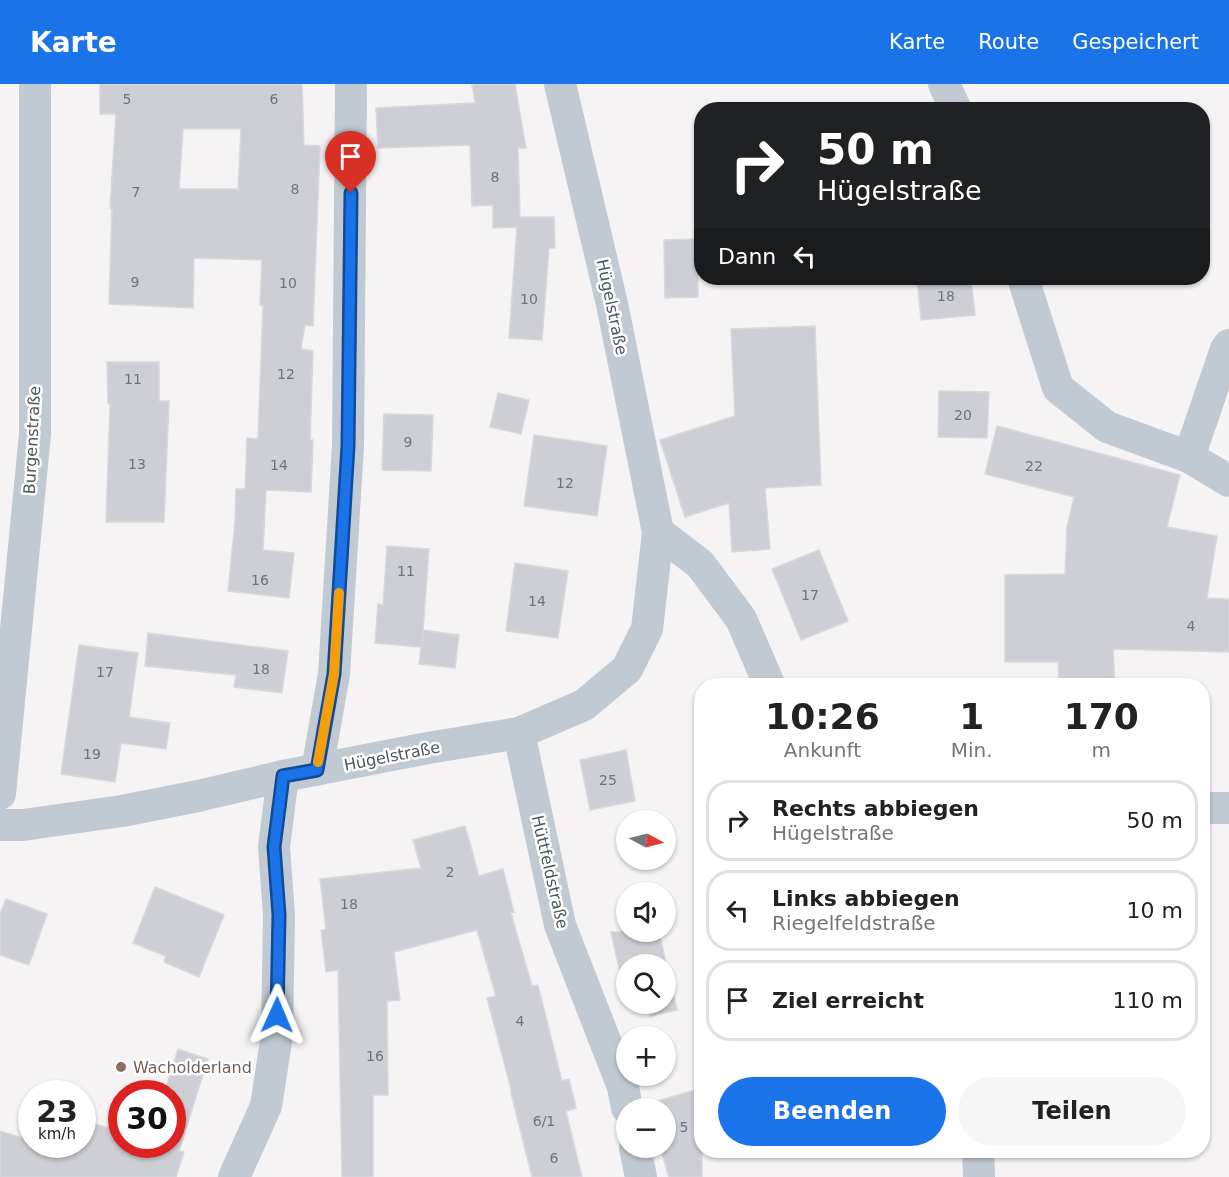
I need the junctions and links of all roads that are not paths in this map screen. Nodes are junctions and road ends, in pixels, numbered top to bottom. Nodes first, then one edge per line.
1 (35, 84) edge
2 (351, 84) edge
3 (560, 84) edge
4 (944, 84) edge
5 (952, 102) edge
6 (1025, 285) edge
7 (1229, 345) edge
8 (1189, 457) junction
9 (1229, 481) edge
10 (658, 532) junction
11 (767, 678) edge
12 (519, 733) junction
13 (317, 770) junction
14 (283, 776) junction
15 (0, 794) edge
16 (1210, 808) edge
17 (1229, 808) edge
18 (0, 825) edge
19 (625, 1098) edge
20 (637, 1158) edge
21 (978, 1158) edge
22 (234, 1177) edge
23 (641, 1177) edge
24 (979, 1177) edge

1 - 15 street, Burgenstraße
2 - 13 street
3 - 10 street, Hügelstraße
4 - 5 street
6 - 8 street
7 - 8 street
8 - 9 street
10 - 11 street
10 - 12 street, Hügelstraße
12 - 13 street, Hügelstraße
12 - 19 street, Hüttfeldstraße
13 - 14 street, Hügelstraße
14 - 18 street, Hügelstraße
14 - 22 street
16 - 17 street
20 - 23 street
21 - 24 street

